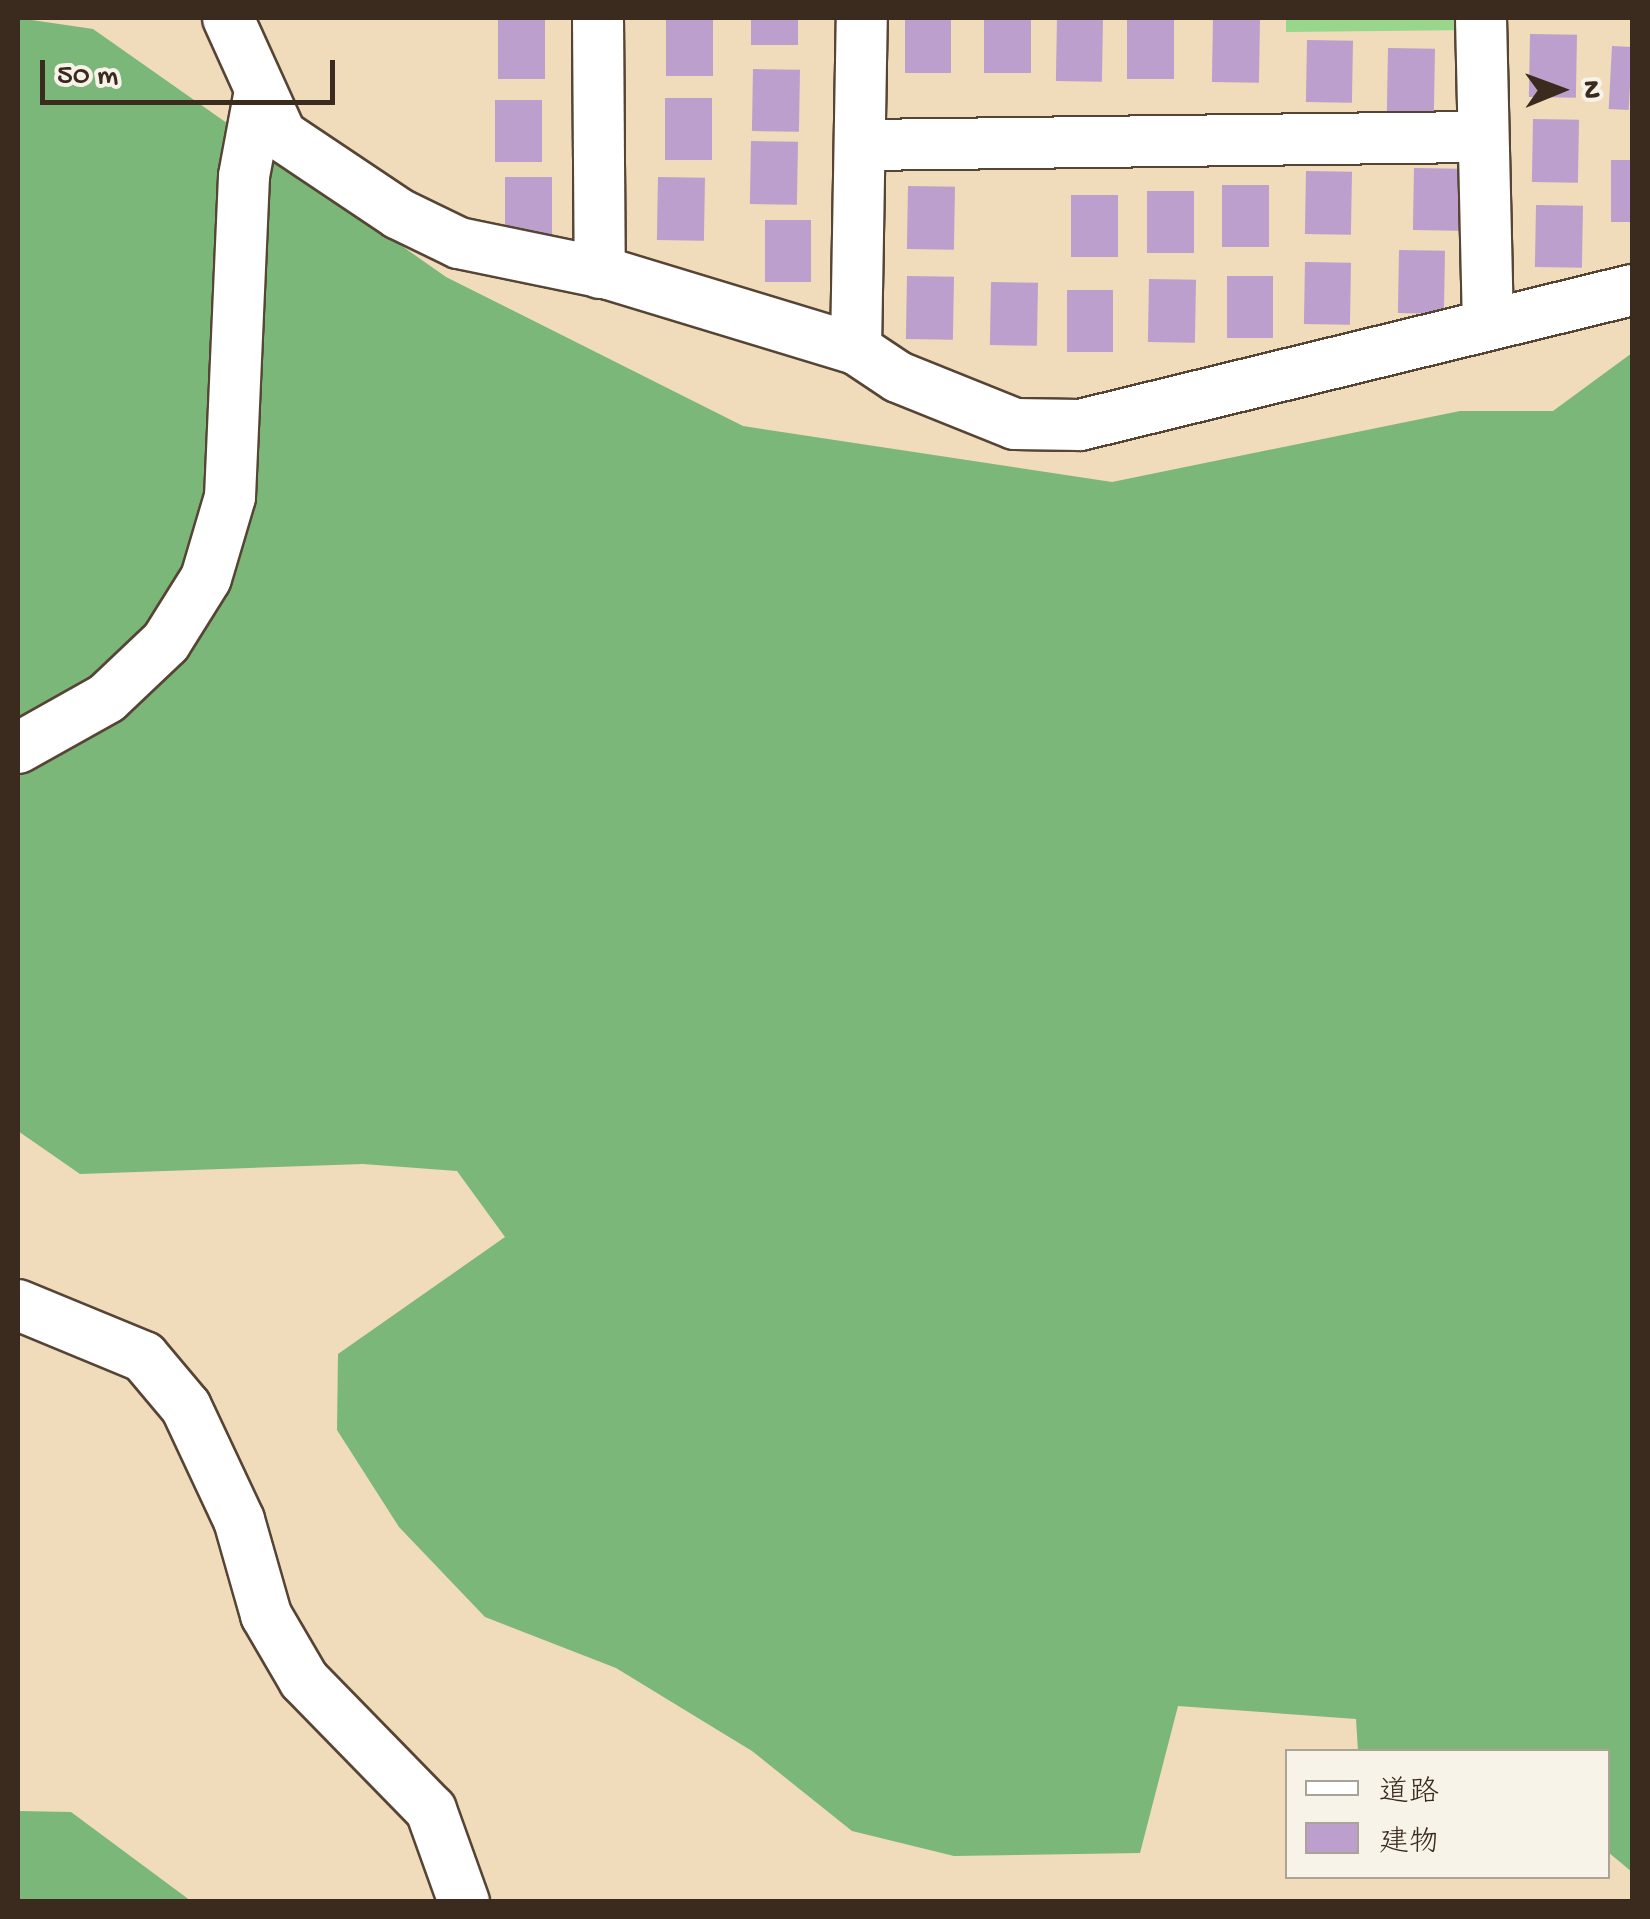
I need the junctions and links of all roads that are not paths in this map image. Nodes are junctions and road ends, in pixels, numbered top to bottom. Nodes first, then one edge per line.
1 (228, 18) edge
2 (598, 18) edge
3 (862, 18) edge
4 (1480, 18) edge
5 (259, 96) junction
6 (1477, 137) junction
7 (864, 145) junction
8 (600, 272) junction
9 (1632, 290) edge
10 (1488, 325) junction
11 (856, 349) junction
12 (18, 748) edge
13 (18, 1305) edge
14 (464, 1902) edge

1 - 5 street
2 - 8 street
3 - 7 street
4 - 6 street
5 - 8 street
5 - 12 street
6 - 7 street
6 - 10 street
7 - 11 street
8 - 11 street
9 - 10 street
10 - 11 street
13 - 14 street

